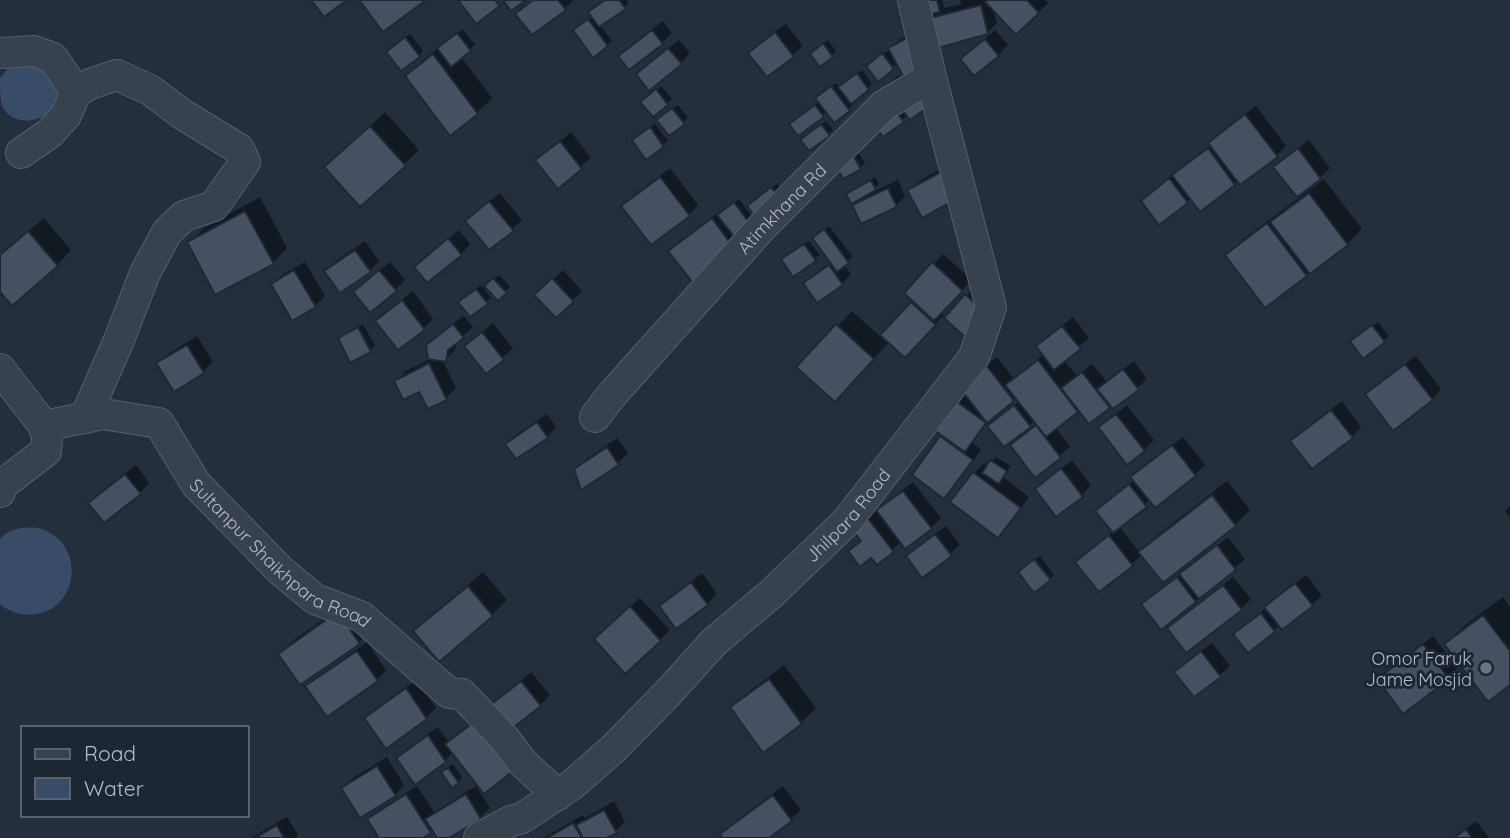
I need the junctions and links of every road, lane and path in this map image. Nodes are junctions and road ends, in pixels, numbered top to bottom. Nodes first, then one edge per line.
1 (913, 0) edge
2 (0, 53) edge
3 (931, 77) junction
4 (76, 92) junction
5 (21, 153) dead end
6 (0, 369) edge
7 (595, 417) dead end
8 (85, 418) junction
9 (165, 420) dead end
10 (44, 426) junction
11 (0, 492) edge
12 (288, 564) dead end
13 (558, 794) junction
14 (515, 830) edge
15 (478, 838) edge

1 - 3 street
2 - 4 street
3 - 7 street, Atimkhana Rd
3 - 13 street, Jhilpara Road
4 - 5 street
4 - 8 street
6 - 10 street
8 - 10 street, Sultanpur Shaikhpara Road
8 - 13 street, Sultanpur Shaikhpara Road
9 - 12 street
10 - 11 street
13 - 14 street, Jhilpara Road
14 - 15 street, Jhilpara Road

